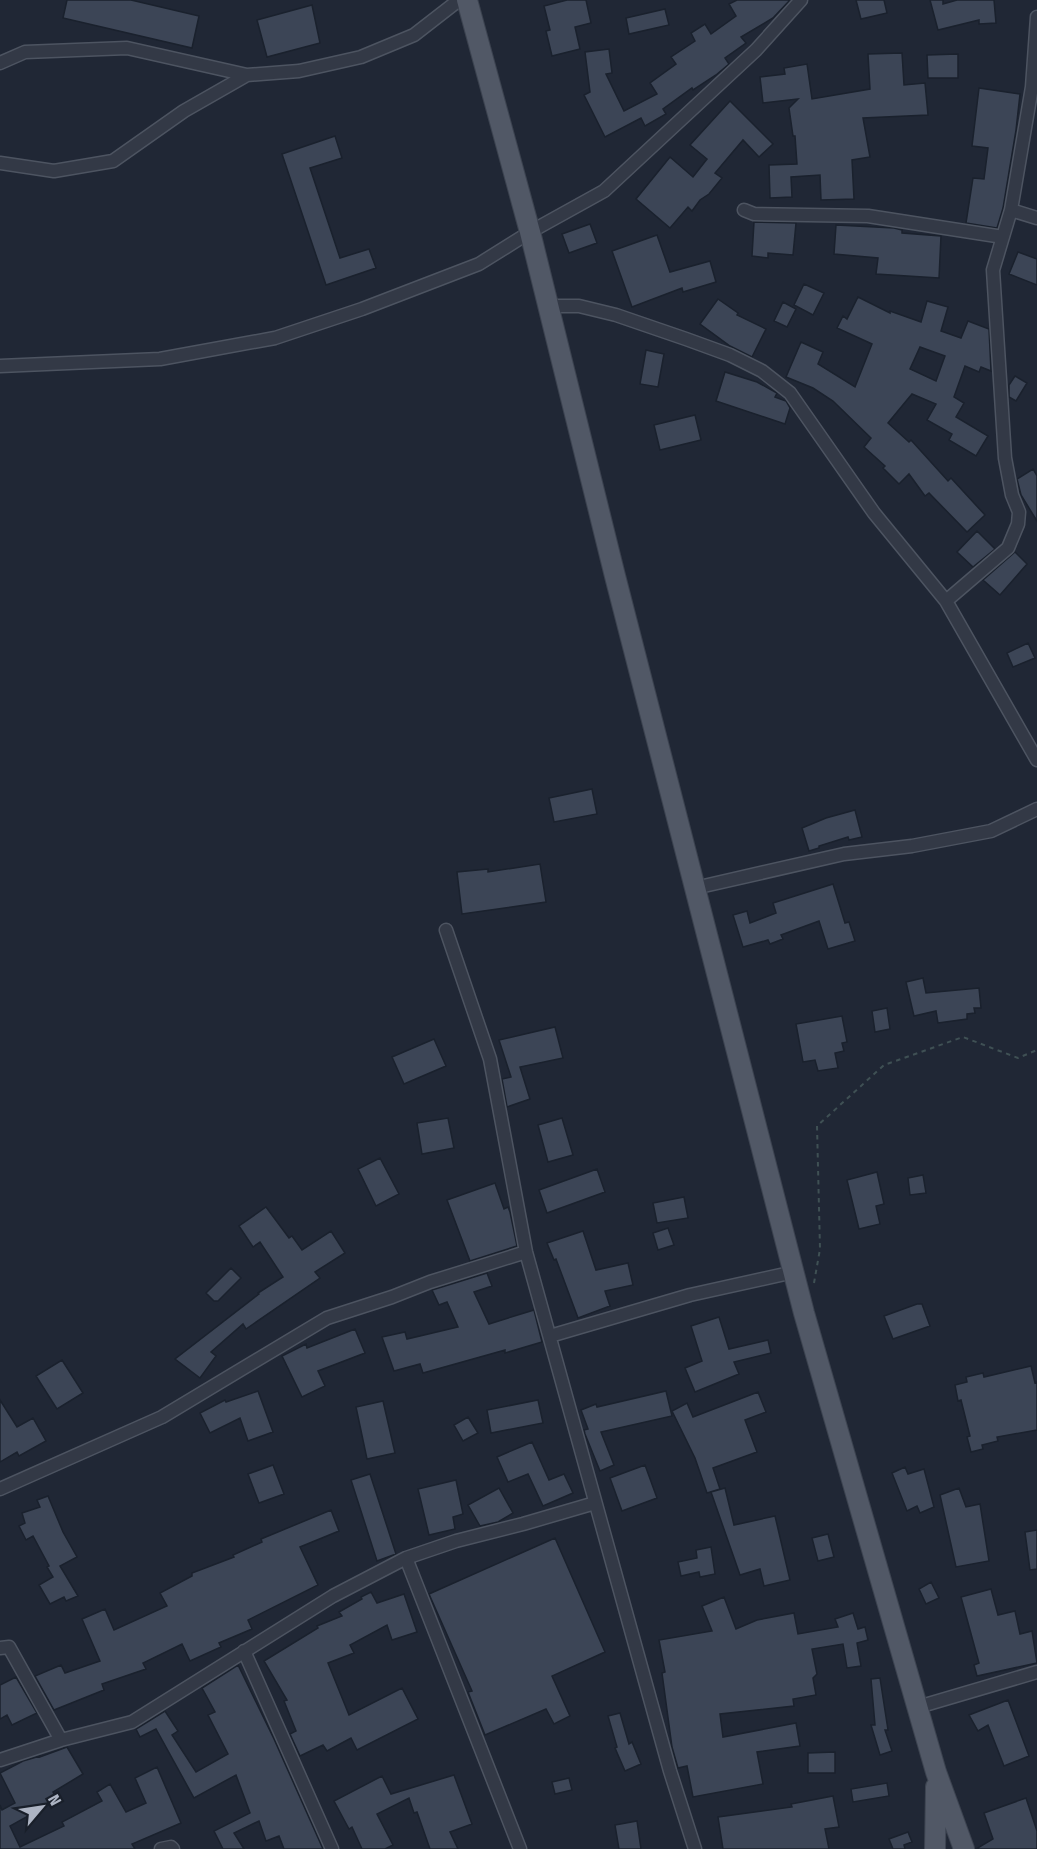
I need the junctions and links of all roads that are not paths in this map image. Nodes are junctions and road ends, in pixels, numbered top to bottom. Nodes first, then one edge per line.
1 (459, 0) edge
2 (468, 0) edge
3 (801, 0) edge
4 (1037, 16) edge
5 (0, 63) edge
6 (247, 75) junction
7 (0, 163) edge
8 (744, 210) dead end
9 (1011, 210) junction
10 (1037, 219) edge
11 (530, 231) junction
12 (1003, 237) junction
13 (549, 306) junction
14 (0, 366) edge
15 (946, 601) junction
16 (1037, 760) edge
17 (1037, 809) edge
18 (695, 888) junction
19 (446, 930) dead end
20 (526, 1252) junction
21 (794, 1272) junction
22 (550, 1336) junction
23 (0, 1489) edge
24 (595, 1503) junction
25 (406, 1558) junction
26 (0, 1648) edge
27 (244, 1651) junction
28 (1037, 1672) edge
29 (918, 1707) junction
30 (62, 1740) junction
31 (0, 1760) edge
32 (936, 1772) junction
33 (161, 1849) edge
34 (173, 1849) edge
35 (332, 1849) edge
36 (520, 1849) edge
37 (695, 1849) edge
38 (935, 1849) edge
39 (964, 1849) edge

1 - 6 street
2 - 11 main road
3 - 11 street
4 - 9 street
5 - 6 street
6 - 7 street
8 - 12 street
9 - 10 street
9 - 12 street
11 - 13 main road
11 - 14 street
12 - 15 street
13 - 15 street
13 - 18 main road
15 - 16 street
17 - 18 street
18 - 21 main road
19 - 20 street
20 - 22 street
20 - 23 street
21 - 22 street
21 - 29 main road
22 - 24 street
24 - 25 street
24 - 37 street
25 - 27 street
25 - 36 street
26 - 30 street
27 - 30 street
27 - 35 street
28 - 29 street
29 - 32 main road
30 - 31 street
32 - 38 main road
32 - 39 main road
33 - 34 street

